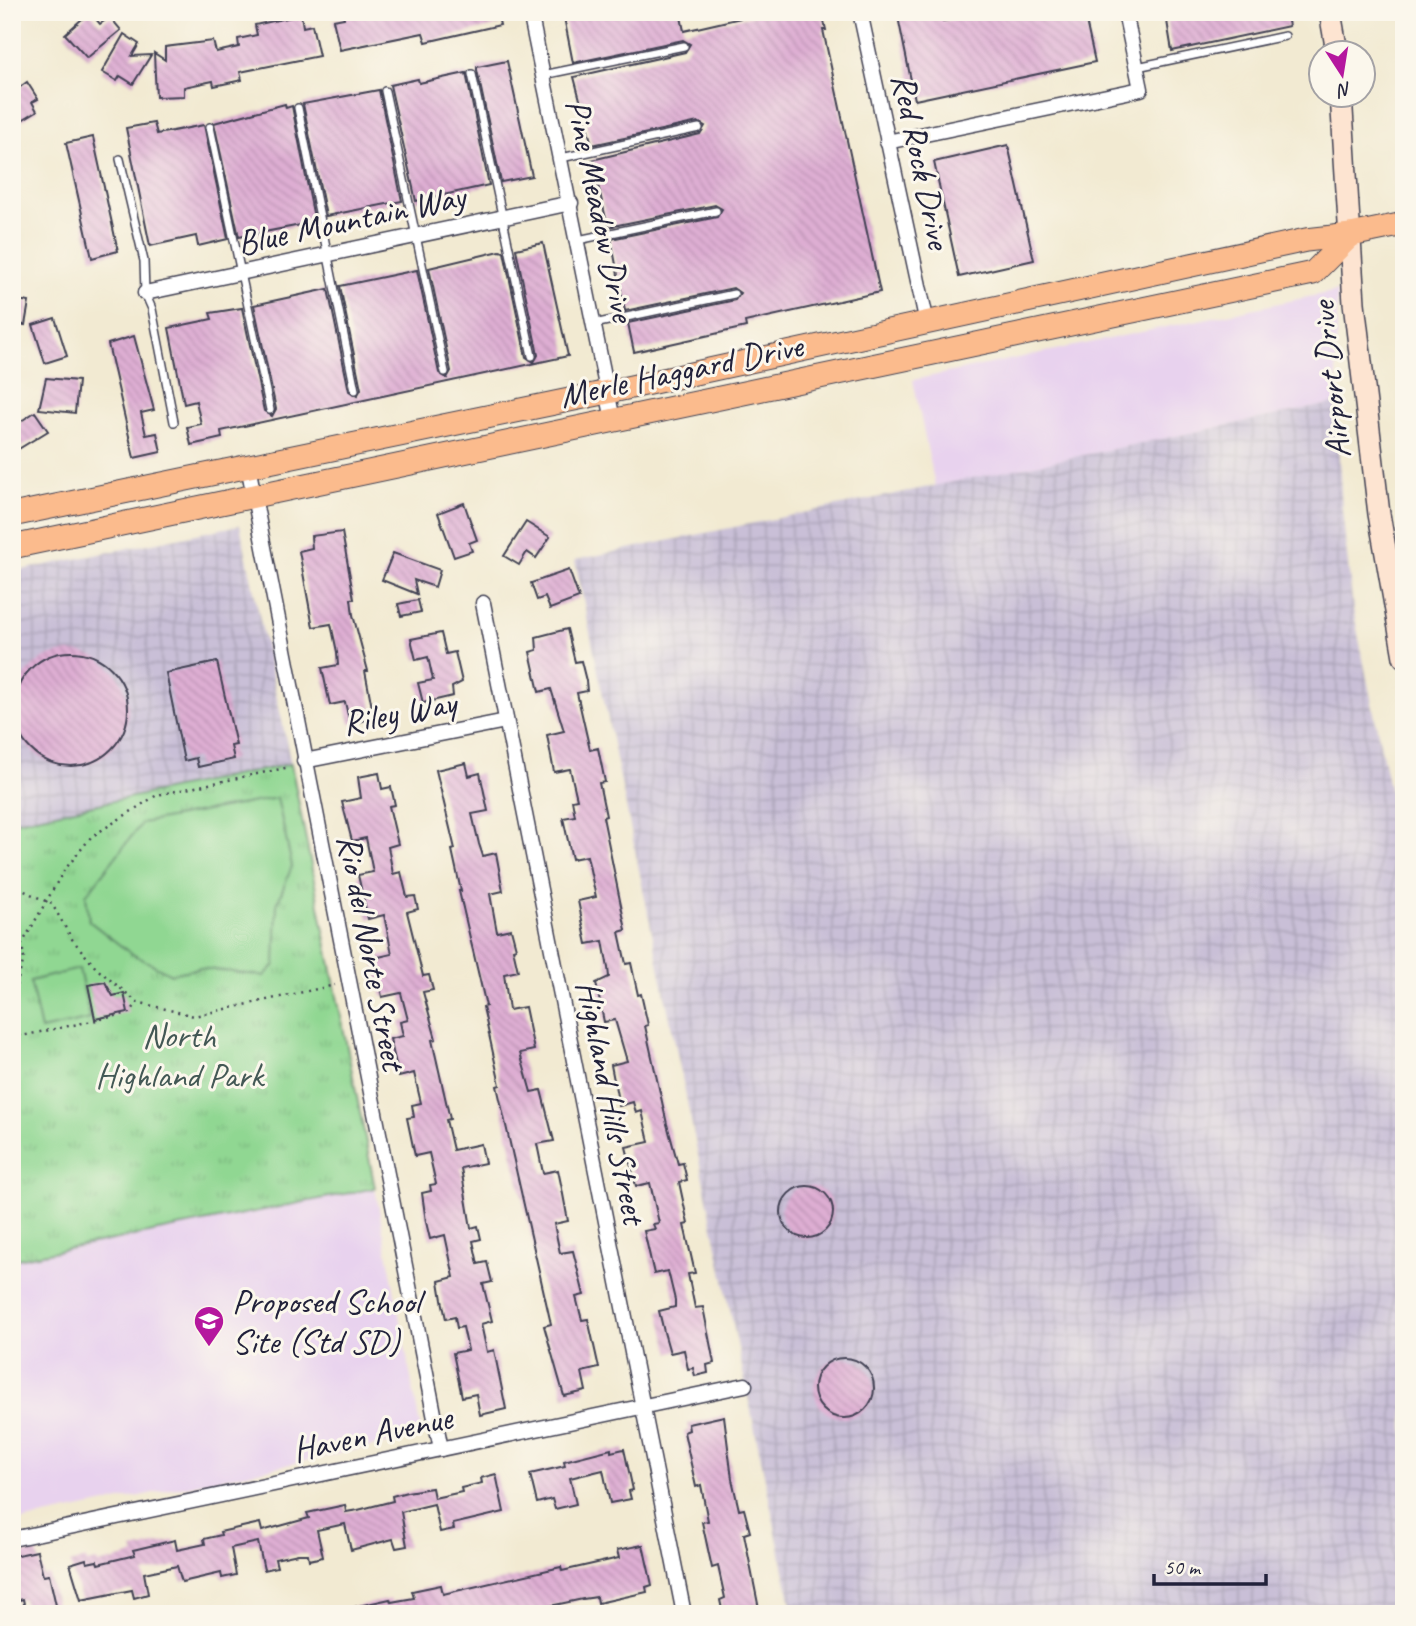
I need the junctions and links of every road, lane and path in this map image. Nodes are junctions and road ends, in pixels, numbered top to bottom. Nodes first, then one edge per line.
1 (530, 12) edge
2 (860, 12) edge
3 (1125, 12) edge
4 (1285, 36) dead end
5 (684, 46) dead end
6 (1136, 67) junction
7 (471, 74) dead end
8 (543, 75) junction
9 (384, 91) dead end
10 (298, 108) dead end
11 (1342, 108) edge
12 (210, 127) dead end
13 (699, 128) dead end
14 (887, 142) junction
15 (561, 158) junction
16 (120, 159) dead end
17 (571, 203) junction
18 (716, 211) dead end
19 (503, 217) junction
20 (1404, 224) edge
21 (1351, 235) junction
22 (416, 236) junction
23 (578, 240) junction
24 (327, 255) junction
25 (241, 273) junction
26 (145, 293) junction
27 (734, 294) dead end
28 (927, 323) junction
29 (594, 324) junction
30 (532, 356) dead end
31 (445, 372) dead end
32 (355, 390) dead end
33 (608, 392) junction
34 (270, 410) dead end
35 (613, 420) junction
36 (174, 422) dead end
37 (247, 466) junction
38 (253, 496) junction
39 (12, 515) edge
40 (12, 547) edge
41 (483, 603) dead end
42 (1404, 656) edge
43 (506, 721) junction
44 (298, 764) junction
45 (12, 885) edge
46 (47, 900) junction
47 (12, 939) edge
48 (22, 944) junction
49 (339, 984) dead end
50 (13, 995) edge
51 (138, 1002) junction
52 (12, 1038) edge
53 (745, 1385) dead end
54 (642, 1407) junction
55 (441, 1449) junction
56 (12, 1539) edge
57 (684, 1614) edge

1 - 8 street, Pine Meadow Drive
2 - 14 street, Red Rock Drive
3 - 6 street
4 - 6 lane
5 - 8 lane
6 - 14 street
7 - 19 lane
8 - 15 street, Pine Meadow Drive
9 - 22 lane
10 - 24 lane
11 - 21 main road, Airport Drive
12 - 25 lane
13 - 15 lane
14 - 28 street, Red Rock Drive
15 - 17 street, Pine Meadow Drive
16 - 26 lane
17 - 19 street, Blue Mountain Way
17 - 23 street, Pine Meadow Drive
18 - 23 lane
19 - 22 street, Blue Mountain Way
19 - 30 lane
20 - 21 main road, Merle Haggard Drive
21 - 28 main road, Merle Haggard Drive
21 - 35 main road, Merle Haggard Drive
21 - 42 main road, Airport Drive
22 - 24 street, Blue Mountain Way
22 - 31 lane
23 - 29 street, Pine Meadow Drive
24 - 25 street, Blue Mountain Way
24 - 32 lane
25 - 26 street, Blue Mountain Way
25 - 34 lane
26 - 36 lane
27 - 29 lane
28 - 33 main road, Merle Haggard Drive
29 - 33 street, Pine Meadow Drive
33 - 35 street, Pine Meadow Drive
33 - 37 main road, Merle Haggard Drive
35 - 38 main road, Merle Haggard Drive
37 - 38 street, Rio del Norte Street
37 - 39 main road, Merle Haggard Drive
38 - 40 main road, Merle Haggard Drive
38 - 44 street, Rio del Norte Street
41 - 43 street, Highland Hills Street
43 - 44 street, Riley Way
43 - 54 street, Highland Hills Street
44 - 46 path
44 - 55 street, Rio del Norte Street
45 - 46 path
46 - 48 path
46 - 51 path
47 - 48 path
48 - 50 path
49 - 51 path
51 - 52 path
53 - 54 street, Haven Avenue
54 - 55 street, Haven Avenue
54 - 57 street, Highland Hills Street
55 - 56 street, Haven Avenue

